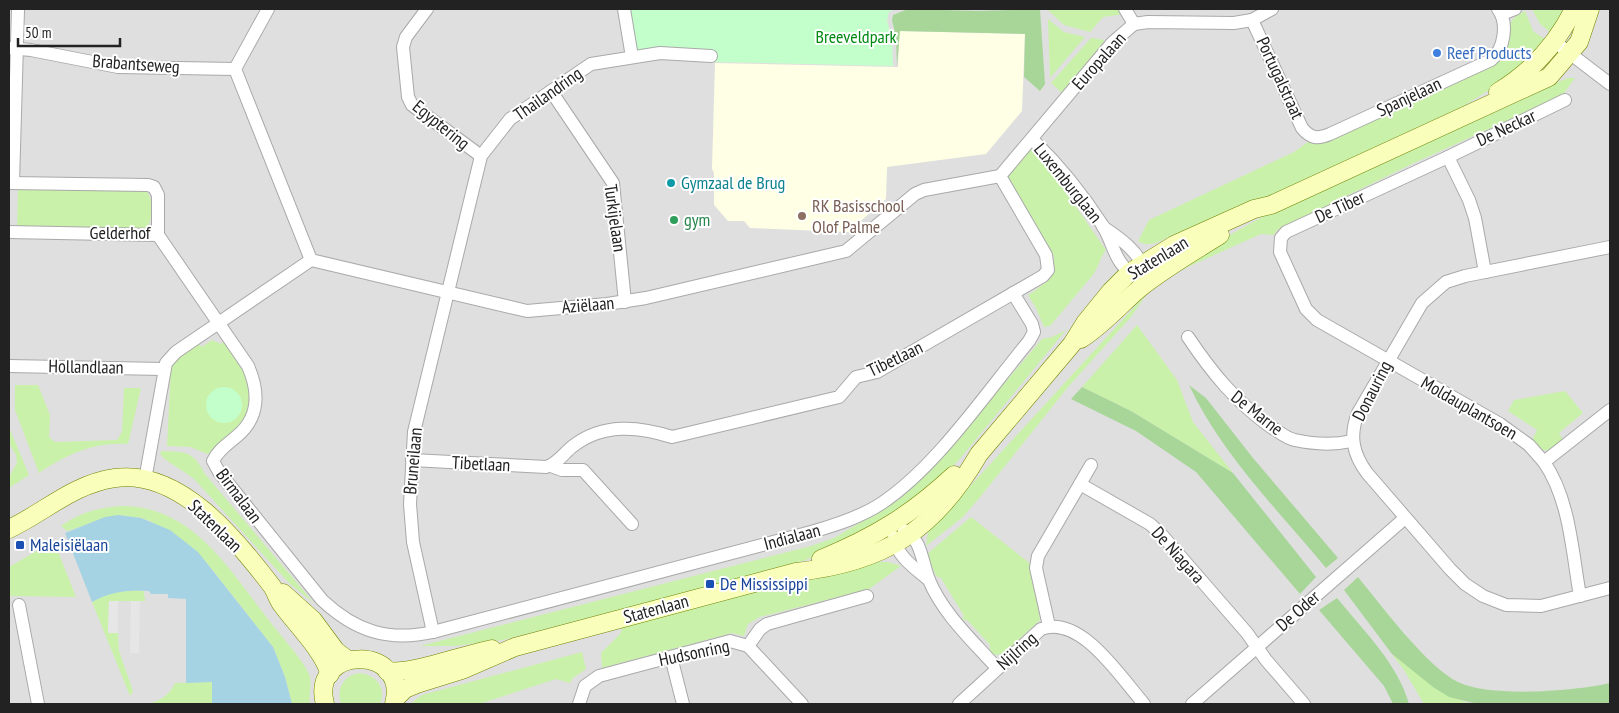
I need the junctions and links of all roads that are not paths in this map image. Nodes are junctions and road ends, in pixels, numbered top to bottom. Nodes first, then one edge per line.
1 (18, 9) edge
2 (268, 9) edge
3 (426, 9) edge
4 (624, 9) edge
5 (1125, 9) edge
6 (1272, 9) edge
7 (1515, 9) edge
8 (1574, 9) edge
9 (1590, 9) edge
10 (1500, 11) edge
11 (1252, 20) junction
12 (1134, 24) junction
13 (1554, 42) junction
14 (12, 48) edge
15 (1570, 54) junction
16 (711, 56) dead end
17 (632, 57) junction
18 (235, 68) junction
19 (1610, 84) edge
20 (552, 91) junction
21 (1565, 100) dead end
22 (1454, 119) junction
23 (1308, 136) joint
24 (1032, 139) junction
25 (481, 156) junction
26 (1448, 156) junction
27 (1000, 176) junction
28 (11, 183) edge
29 (1270, 205) junction
30 (9, 232) edge
31 (158, 235) junction
32 (1610, 248) edge
33 (311, 260) junction
34 (1136, 268) junction
35 (1485, 272) junction
36 (1149, 281) junction
37 (448, 292) junction
38 (1013, 294) junction
39 (624, 302) junction
40 (219, 323) junction
41 (1188, 337) dead end
42 (1072, 344) junction
43 (1387, 361) junction
44 (9, 366) edge
45 (163, 369) junction
46 (1610, 410) edge
47 (1352, 442) junction
48 (979, 454) junction
49 (412, 460) junction
50 (1544, 462) junction
51 (1091, 465) dead end
52 (551, 466) junction
53 (145, 480) junction
54 (1080, 484) junction
55 (1405, 518) junction
56 (632, 524) dead end
57 (893, 524) junction
58 (9, 529) edge
59 (912, 534) junction
60 (895, 545) junction
61 (796, 572) junction
62 (929, 580) junction
63 (273, 587) junction
64 (1610, 588) edge
65 (867, 596) dead end
66 (1580, 596) junction
67 (19, 605) dead end
68 (1049, 626) junction
69 (433, 632) junction
70 (748, 646) junction
71 (515, 647) junction
72 (1257, 647) junction
73 (671, 657) junction
74 (348, 660) junction
75 (997, 668) junction
76 (387, 671) junction
77 (330, 674) junction
78 (395, 701) edge
79 (968, 701) edge
80 (38, 704) edge
81 (325, 704) edge
82 (579, 704) edge
83 (683, 704) edge
84 (802, 704) edge
85 (1144, 704) edge
86 (1192, 704) edge
87 (1304, 704) edge

1 - 14 street
2 - 18 street
3 - 25 street, Egyptering
4 - 17 street
5 - 12 street
6 - 11 street, Europalaan
7 - 10 street
8 - 13 main road, Statenlaan
9 - 15 main road, Statenlaan
10 - 23 street, Spanjelaan
11 - 12 street, Europalaan
11 - 23 street, Portugalstraat
12 - 24 street, Europalaan
13 - 15 street
13 - 22 main road, Statenlaan
14 - 18 street, Brabantseweg
14 - 28 street
15 - 19 street
15 - 22 main road, Statenlaan
16 - 17 street, Thailandring
17 - 20 street, Thailandring
18 - 33 street
20 - 25 street, Thailandring
20 - 39 street, Turkijelaan
21 - 26 street, De Neckar
22 - 29 main road, Statenlaan
24 - 27 street
24 - 34 street, Luxemburglaan
25 - 37 street, Thailandring
26 - 35 street
26 - 43 street, De Tiber
27 - 38 street, Tibetlaan
27 - 39 street, Aziëlaan
28 - 31 street, Gelderhof
29 - 34 main road, Statenlaan
29 - 36 main road, Statenlaan
30 - 31 street, Gelderhof
31 - 40 street, Birmalaan
32 - 35 street, Donauring
33 - 37 street, Aziëlaan
33 - 40 street
34 - 36 street, Luxemburglaan
34 - 42 main road, Statenlaan
35 - 43 street, Donauring
36 - 42 main road, Statenlaan
37 - 39 street, Aziëlaan
37 - 49 street, Bruneilaan
38 - 52 street, Tibetlaan
38 - 69 street, Indialaan
40 - 45 street
40 - 69 street, Birmalaan
41 - 47 street, De Marne
42 - 48 main road, Statenlaan
43 - 47 street, Donauring
43 - 50 street, Moldauplantsoen
44 - 45 street, Hollandlaan
45 - 53 street
46 - 50 street
47 - 55 street, Donauring
48 - 57 main road, Statenlaan
48 - 59 main road, Statenlaan
49 - 52 street, Tibetlaan
49 - 69 street, Bruneilaan
50 - 66 street, Moldauplantsoen
51 - 54 street
52 - 56 street, Tibetlaan
53 - 58 main road, Statenlaan
53 - 63 main road, Statenlaan
54 - 68 street
54 - 72 street, De Niagara
55 - 66 street, Donauring
55 - 72 street, De Oder
57 - 59 street
57 - 60 street
57 - 61 main road, Statenlaan
59 - 60 main road, Statenlaan
59 - 62 street
60 - 61 main road, Statenlaan
60 - 62 street
61 - 71 main road, Statenlaan
62 - 75 street
63 - 74 main road, Statenlaan
63 - 77 main road, Statenlaan
64 - 66 street, Donauring
65 - 70 street
67 - 80 street
68 - 75 street, Nijlring
68 - 85 street, Nijlring
70 - 73 street, Hudsonring
70 - 84 street, Hudsonring
71 - 76 main road, Statenlaan
71 - 78 main road, Statenlaan
72 - 86 street, De Oder
72 - 87 street, De Niagara
73 - 82 street, Hudsonring
73 - 83 street
74 - 76 main road
74 - 77 main road
75 - 79 street, Nijlring
76 - 78 main road
77 - 81 main road

